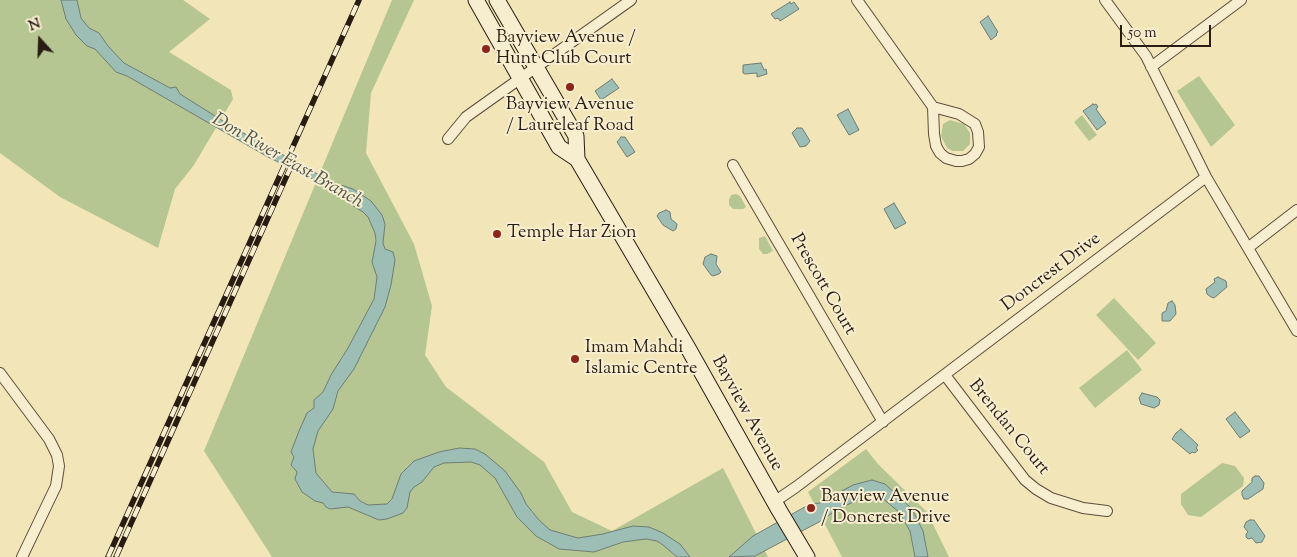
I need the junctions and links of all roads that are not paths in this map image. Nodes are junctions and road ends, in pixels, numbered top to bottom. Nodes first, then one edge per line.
1 (476, 0) edge
2 (496, 0) edge
3 (631, 0) edge
4 (857, 0) edge
5 (1106, 0) edge
6 (1241, 0) edge
7 (1151, 67) junction
8 (536, 68) junction
9 (521, 79) junction
10 (933, 107) junction
11 (448, 139) dead end
12 (577, 159) junction
13 (733, 165) dead end
14 (1206, 177) junction
15 (1297, 210) edge
16 (1249, 247) junction
17 (1297, 331) edge
18 (0, 373) edge
19 (945, 375) junction
20 (883, 422) junction
21 (776, 506) junction
22 (1107, 511) dead end
23 (806, 555) edge
24 (22, 557) edge

1 - 9 main road, Bayview Avenue
2 - 8 main road, Bayview Avenue
3 - 8 street
4 - 10 street
5 - 7 street
6 - 7 street
7 - 14 street
8 - 9 street
8 - 12 main road, Bayview Avenue
9 - 11 street
9 - 12 main road, Bayview Avenue
10 - 10 street
12 - 21 main road, Bayview Avenue
13 - 20 street, Prescott Court
14 - 16 street
14 - 19 street, Doncrest Drive
15 - 16 street
16 - 17 street
18 - 24 street
19 - 20 street, Doncrest Drive
19 - 22 street, Brendan Court
20 - 21 street, Doncrest Drive
21 - 23 main road, Bayview Avenue

